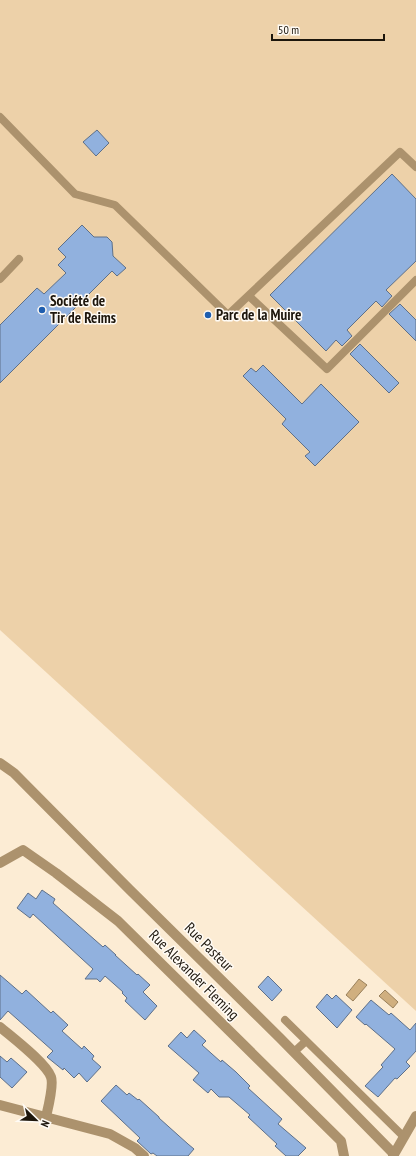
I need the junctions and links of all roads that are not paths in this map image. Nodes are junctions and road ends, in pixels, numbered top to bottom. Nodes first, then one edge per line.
1 (0, 117) edge
2 (416, 167) edge
3 (19, 259) dead end
4 (0, 279) edge
5 (416, 280) edge
6 (249, 296) junction
7 (0, 763) edge
8 (0, 863) edge
9 (285, 1020) dead end
10 (0, 1027) edge
11 (306, 1041) junction
12 (294, 1052) junction
13 (0, 1105) edge
14 (416, 1116) edge
15 (46, 1117) junction
16 (404, 1137) junction
17 (393, 1155) edge
18 (144, 1156) edge
19 (344, 1156) edge

1 - 6 lane
2 - 6 lane
3 - 4 lane
5 - 6 lane
7 - 12 street, Rue Pasteur
8 - 19 street, Rue Alexander Fleming
9 - 11 lane
10 - 15 street
11 - 12 lane
11 - 16 lane
12 - 17 street, Rue Pasteur
13 - 15 street
14 - 16 street
15 - 18 street
16 - 17 street

